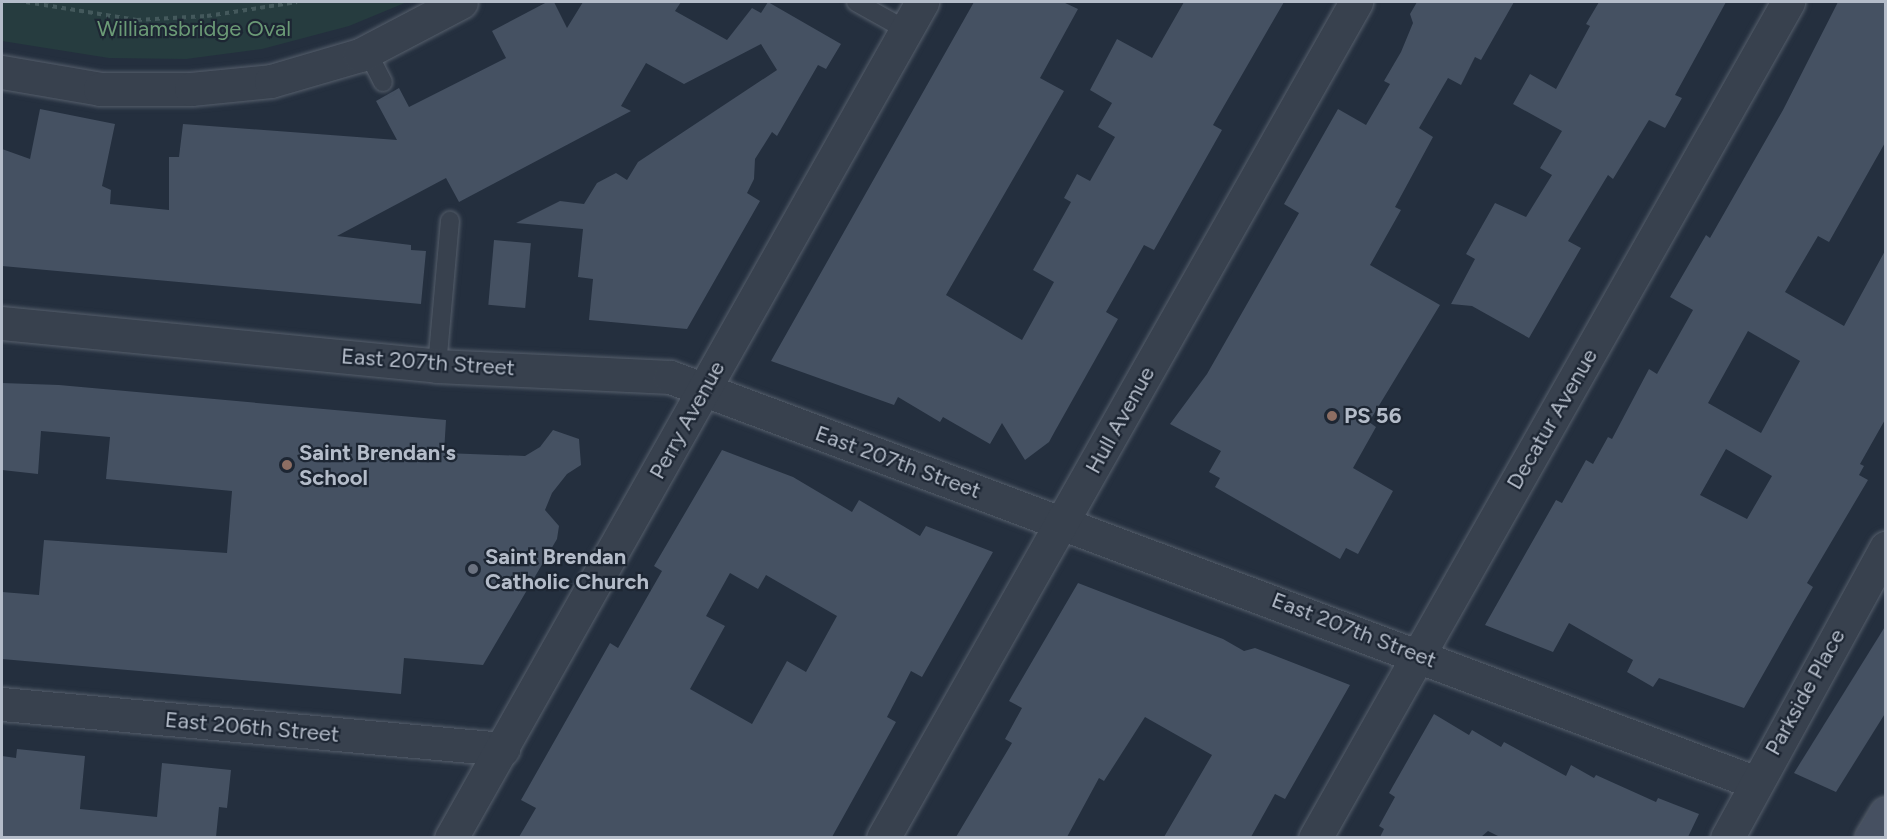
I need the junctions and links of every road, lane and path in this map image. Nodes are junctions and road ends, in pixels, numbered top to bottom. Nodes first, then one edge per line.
1 (26, 2) edge
2 (297, 2) edge
3 (461, 2) edge
4 (856, 2) edge
5 (922, 2) edge
6 (1356, 2) edge
7 (1788, 2) edge
8 (906, 30) junction
9 (367, 51) junction
10 (2, 72) edge
11 (383, 82) dead end
12 (450, 221) dead end
13 (2, 322) edge
14 (437, 366) junction
15 (702, 392) junction
16 (1062, 521) junction
17 (1886, 548) edge
18 (1419, 654) junction
19 (2, 704) edge
20 (503, 749) junction
21 (1754, 782) junction
22 (1886, 813) edge
23 (451, 837) edge
24 (883, 837) edge
25 (1315, 837) edge
26 (1727, 837) edge
27 (1871, 837) edge

1 - 2 path
3 - 9 street
4 - 8 lane
5 - 8 street, Perry Avenue
6 - 16 street, Hull Avenue
7 - 18 street, Decatur Avenue
8 - 15 street, Perry Avenue
9 - 10 street
9 - 11 lane
12 - 14 lane
13 - 14 street, East 207th Street
14 - 15 street, East 207th Street
15 - 16 street, East 207th Street
15 - 20 street, Perry Avenue
16 - 18 street, East 207th Street
16 - 24 street, Hull Avenue
17 - 21 street, Parkside Place
18 - 21 street, East 207th Street
18 - 25 street, Decatur Avenue
19 - 20 street, East 206th Street
20 - 23 street, Perry Avenue
21 - 26 street, Parkside Place
22 - 27 main road

